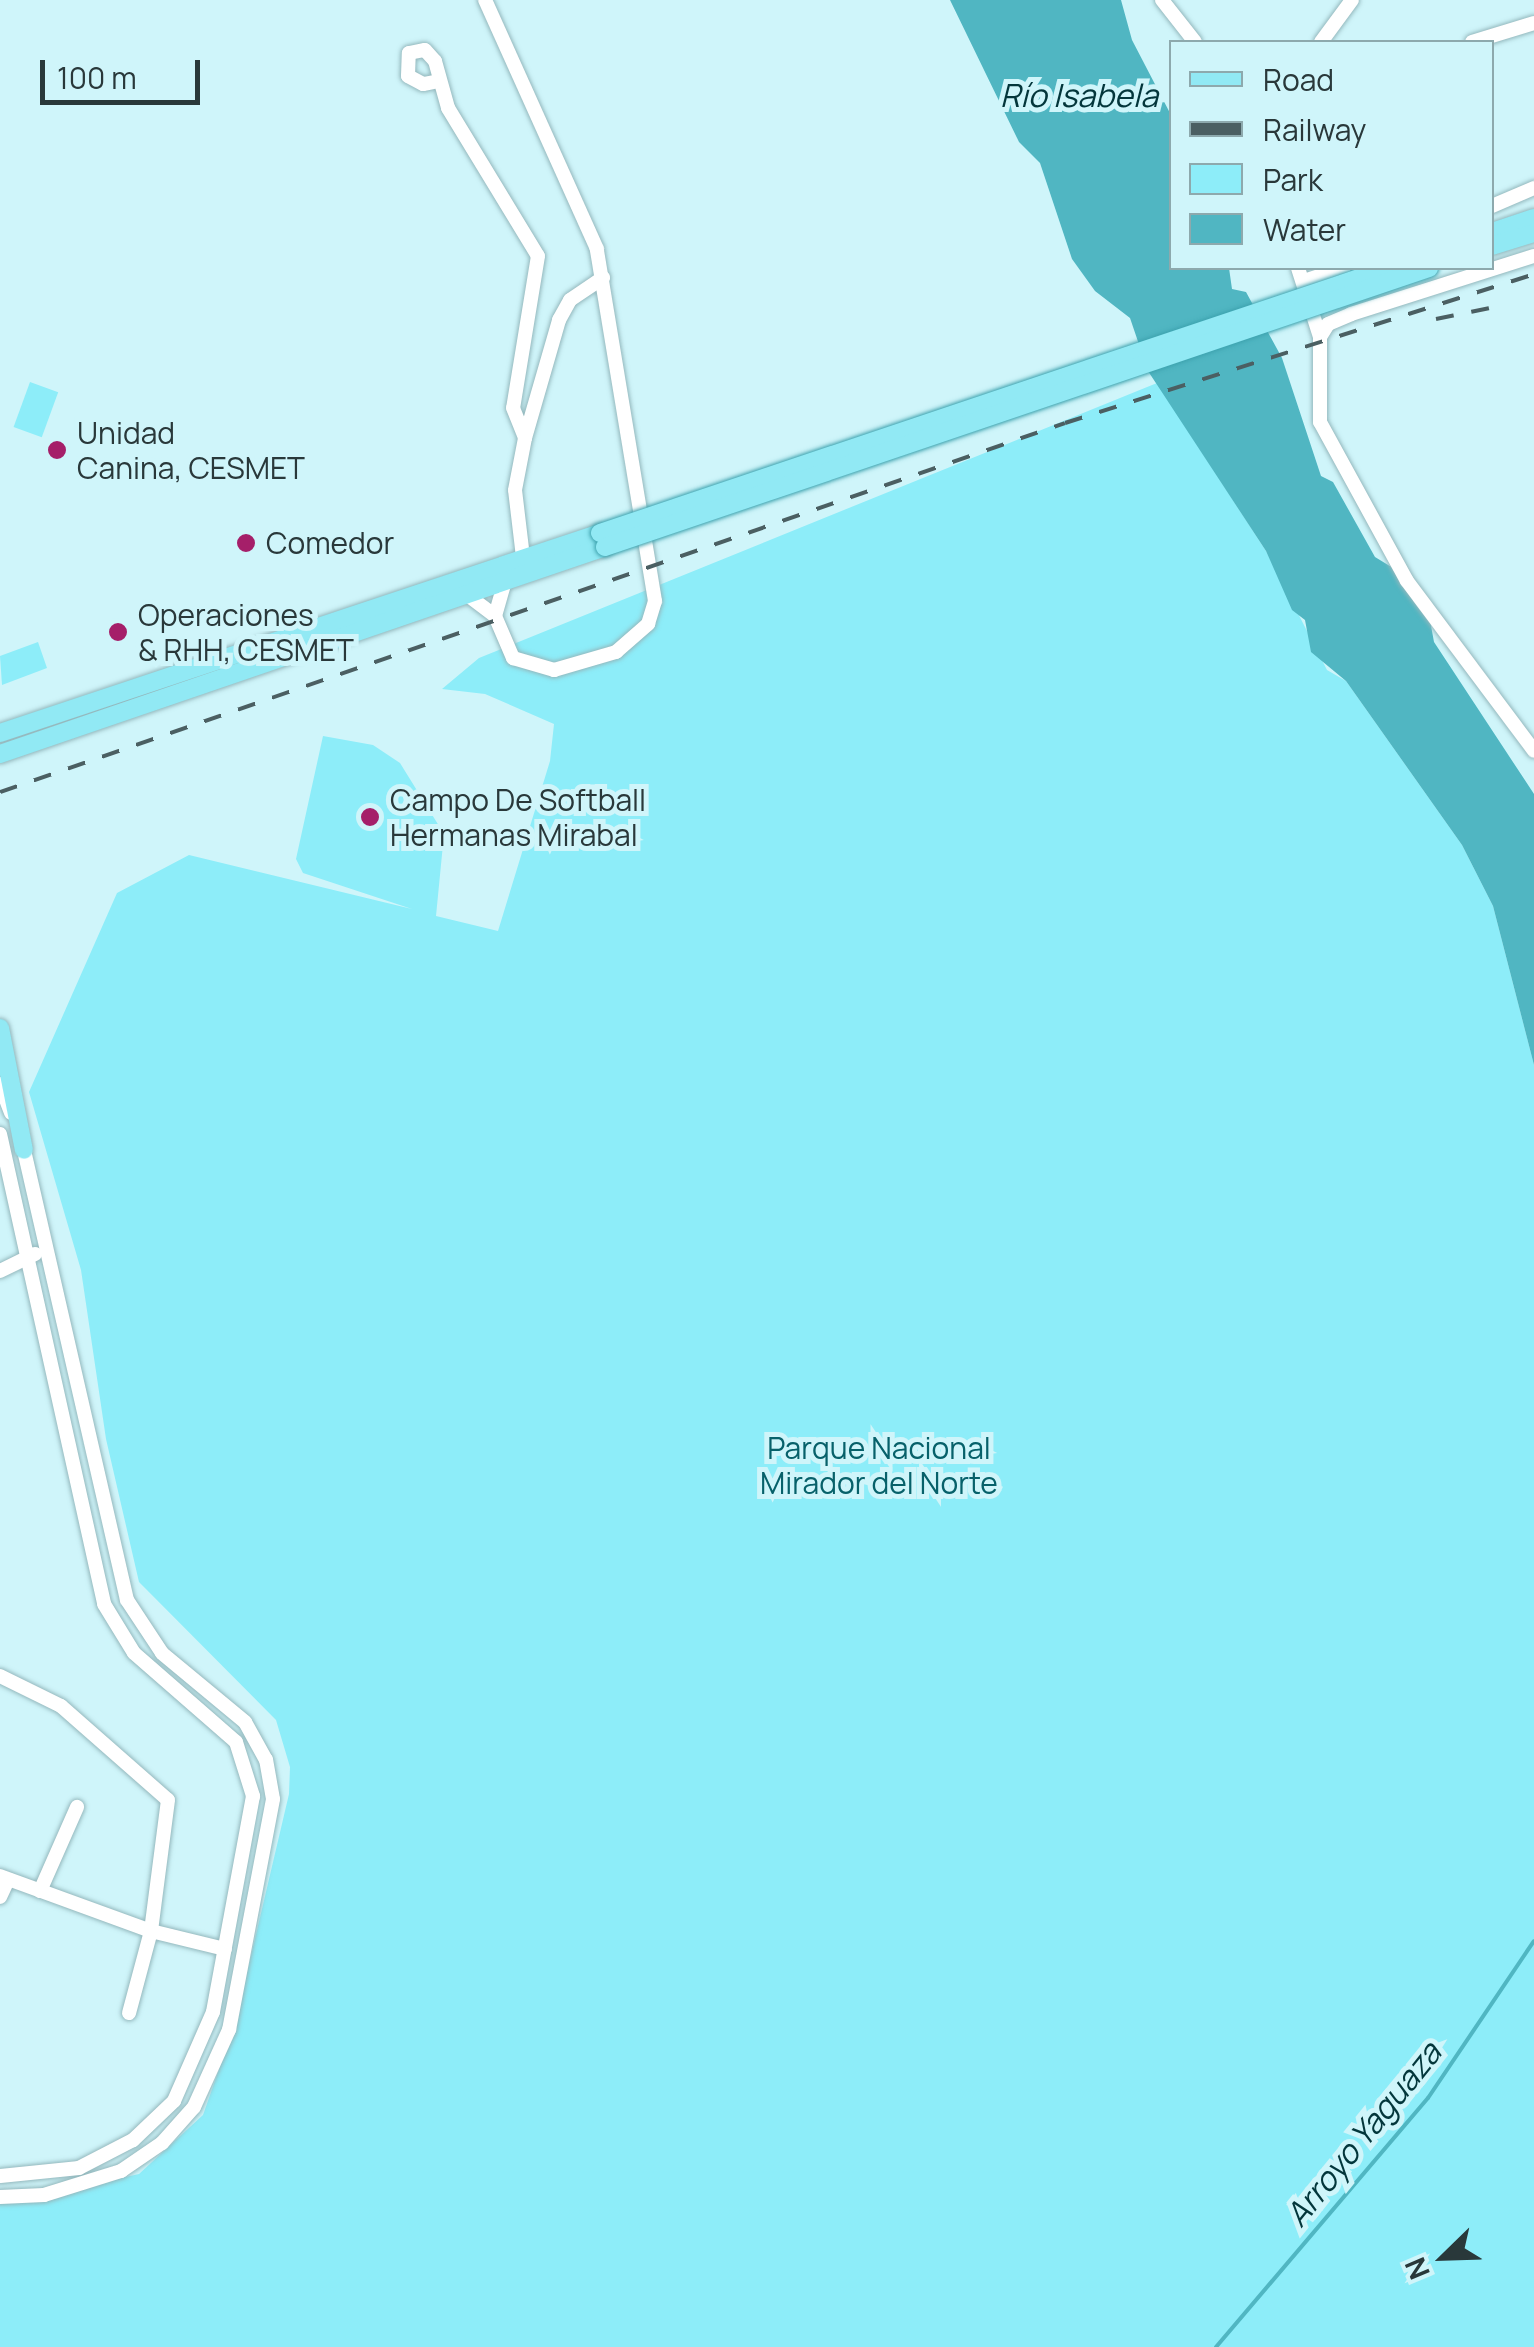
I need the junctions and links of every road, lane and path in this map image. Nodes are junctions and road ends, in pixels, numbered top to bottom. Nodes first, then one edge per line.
1 (485, 0) edge
2 (1162, 0) edge
3 (1352, 0) edge
4 (1531, 24) edge
5 (1193, 40) edge
6 (1322, 40) edge
7 (1479, 40) edge
8 (1534, 41) edge
9 (440, 81) dead end
10 (1534, 188) edge
11 (1494, 205) edge
12 (1534, 218) edge
13 (1534, 232) edge
14 (1496, 238) edge
15 (1534, 256) edge
16 (1494, 269) edge
17 (1330, 270) edge
18 (1383, 270) edge
19 (1423, 270) edge
20 (1490, 270) edge
21 (1301, 274) edge
22 (602, 278) junction
23 (1320, 336) junction
24 (525, 438) junction
25 (603, 540) junction
26 (523, 557) junction
27 (505, 580) junction
28 (466, 594) junction
29 (494, 616) junction
30 (0, 733) edge
31 (1534, 750) edge
32 (3, 753) edge
33 (0, 1028) edge
34 (0, 1084) edge
35 (0, 1134) edge
36 (24, 1150) junction
37 (47, 1247) junction
38 (30, 1257) junction
39 (0, 1271) edge
40 (0, 1676) edge
41 (198, 1681) junction
42 (187, 1700) junction
43 (77, 1808) dead end
44 (4, 1878) edge
45 (40, 1892) junction
46 (0, 1897) edge
47 (152, 1932) junction
48 (225, 1949) junction
49 (128, 2013) dead end
50 (0, 2176) edge
51 (0, 2196) edge

1 - 22 street
2 - 5 street
3 - 6 street
4 - 7 street
4 - 8 street
9 - 24 street
10 - 11 street
12 - 14 main road
13 - 14 main road
15 - 16 street
17 - 21 street
18 - 25 main road, bridge
19 - 25 main road, bridge
20 - 23 street
21 - 23 street
22 - 24 street
22 - 29 street
23 - 31 street
24 - 26 street
25 - 26 main road
25 - 27 main road
26 - 30 main road
27 - 28 main road
27 - 29 street
28 - 29 street
28 - 32 main road
33 - 36 main road
34 - 36 street
35 - 38 street
36 - 37 street
37 - 38 street
37 - 41 street
38 - 39 street
38 - 42 street
40 - 47 street
41 - 42 street
41 - 51 street
42 - 48 street
43 - 45 street
44 - 45 street
44 - 46 street
45 - 47 street
47 - 48 street
47 - 49 street
48 - 50 street

